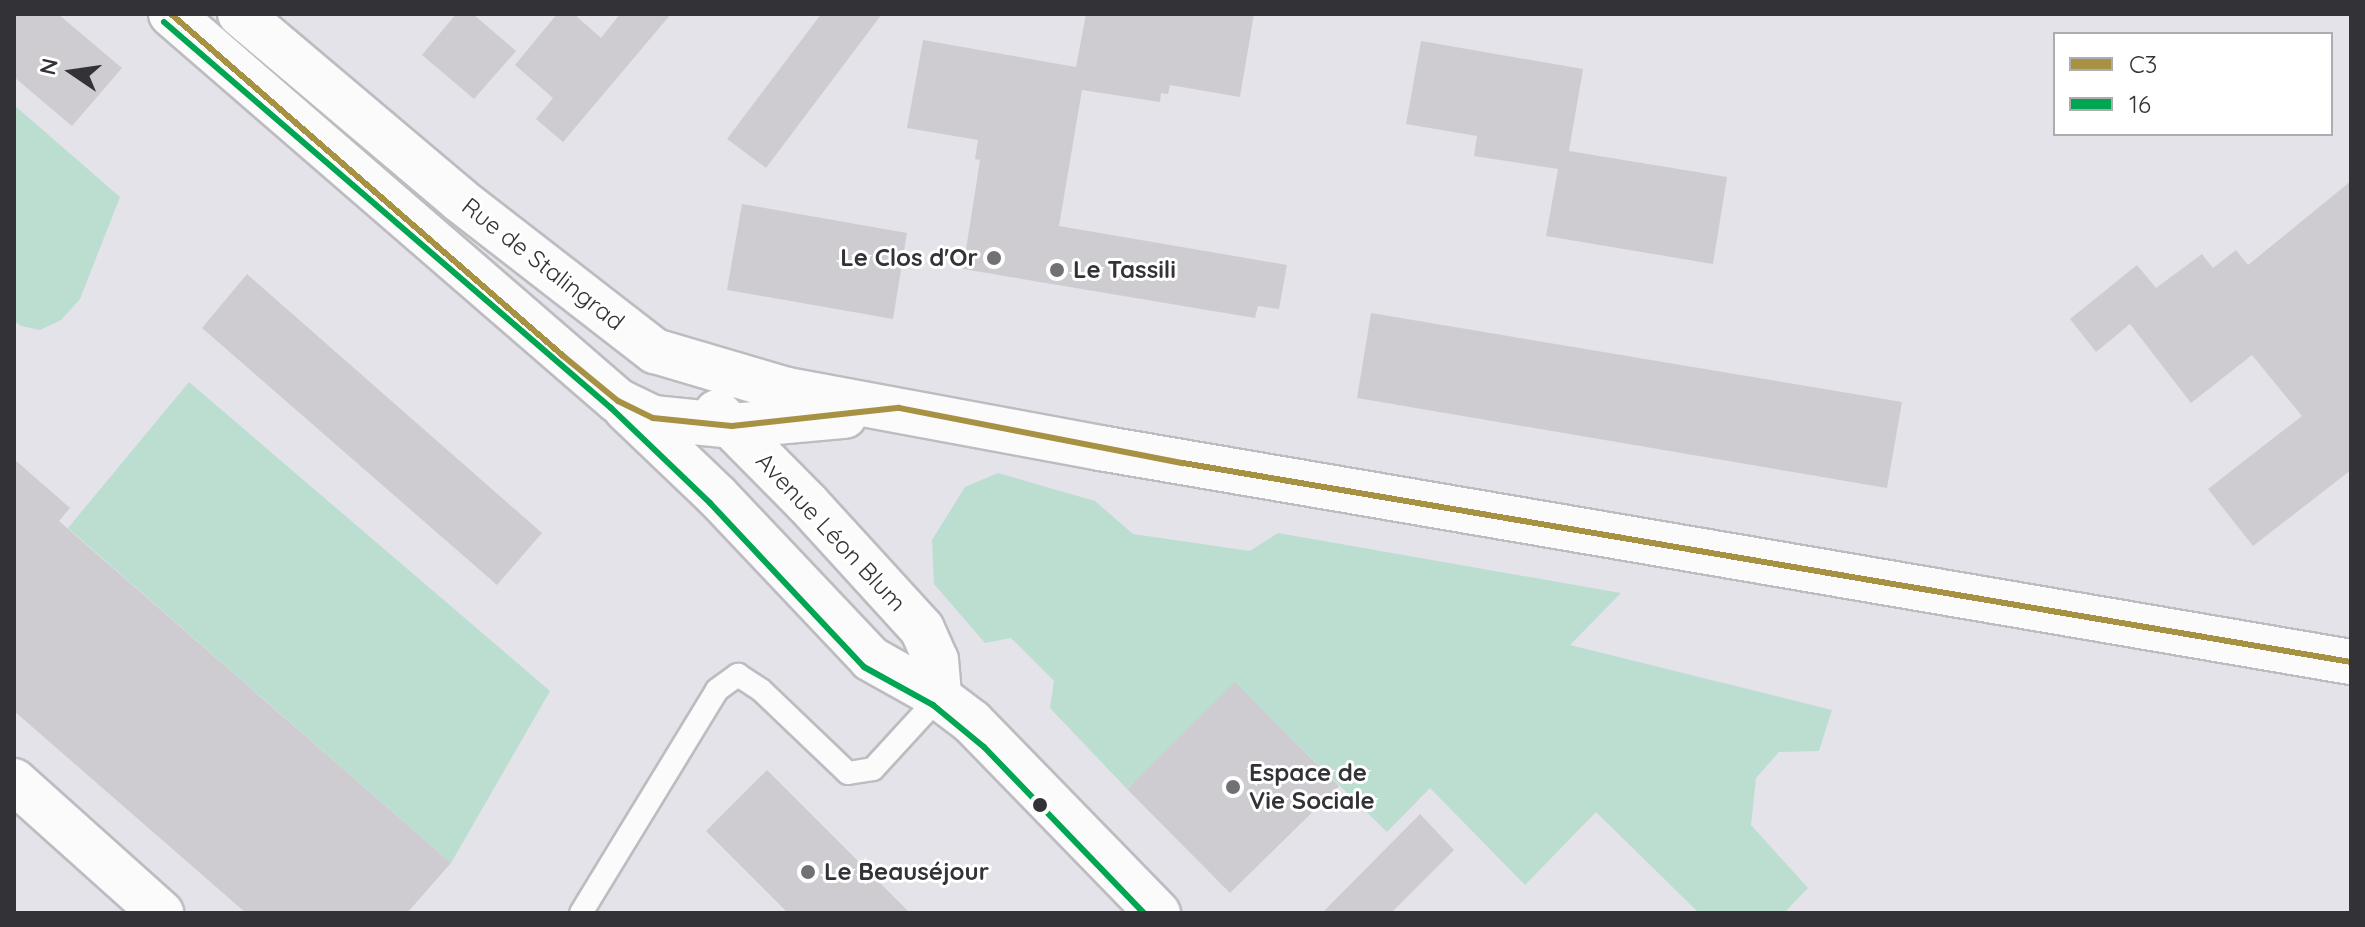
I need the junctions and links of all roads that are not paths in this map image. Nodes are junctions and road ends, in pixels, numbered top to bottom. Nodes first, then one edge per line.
1 (171, 14) edge
2 (240, 14) edge
3 (655, 351) junction
4 (787, 390) junction
5 (618, 401) junction
6 (899, 408) junction
7 (732, 426) junction
8 (717, 496) junction
9 (2351, 662) edge
10 (939, 697) junction
11 (14, 781) edge
12 (161, 913) edge
13 (581, 913) edge
14 (1158, 913) edge

1 - 5 street, Rue de Stalingrad
2 - 3 street, Rue de Stalingrad
3 - 4 street, Rue de Stalingrad
3 - 7 street, Avenue Léon Blum
4 - 6 street, Rue de Stalingrad
4 - 7 street
5 - 7 street, Rue de Stalingrad
5 - 8 street
6 - 7 street, Rue de Stalingrad
6 - 9 street, Rue de Stalingrad
7 - 8 street
7 - 10 street, Avenue Léon Blum
8 - 10 street
10 - 13 lane
10 - 14 street
11 - 12 street

